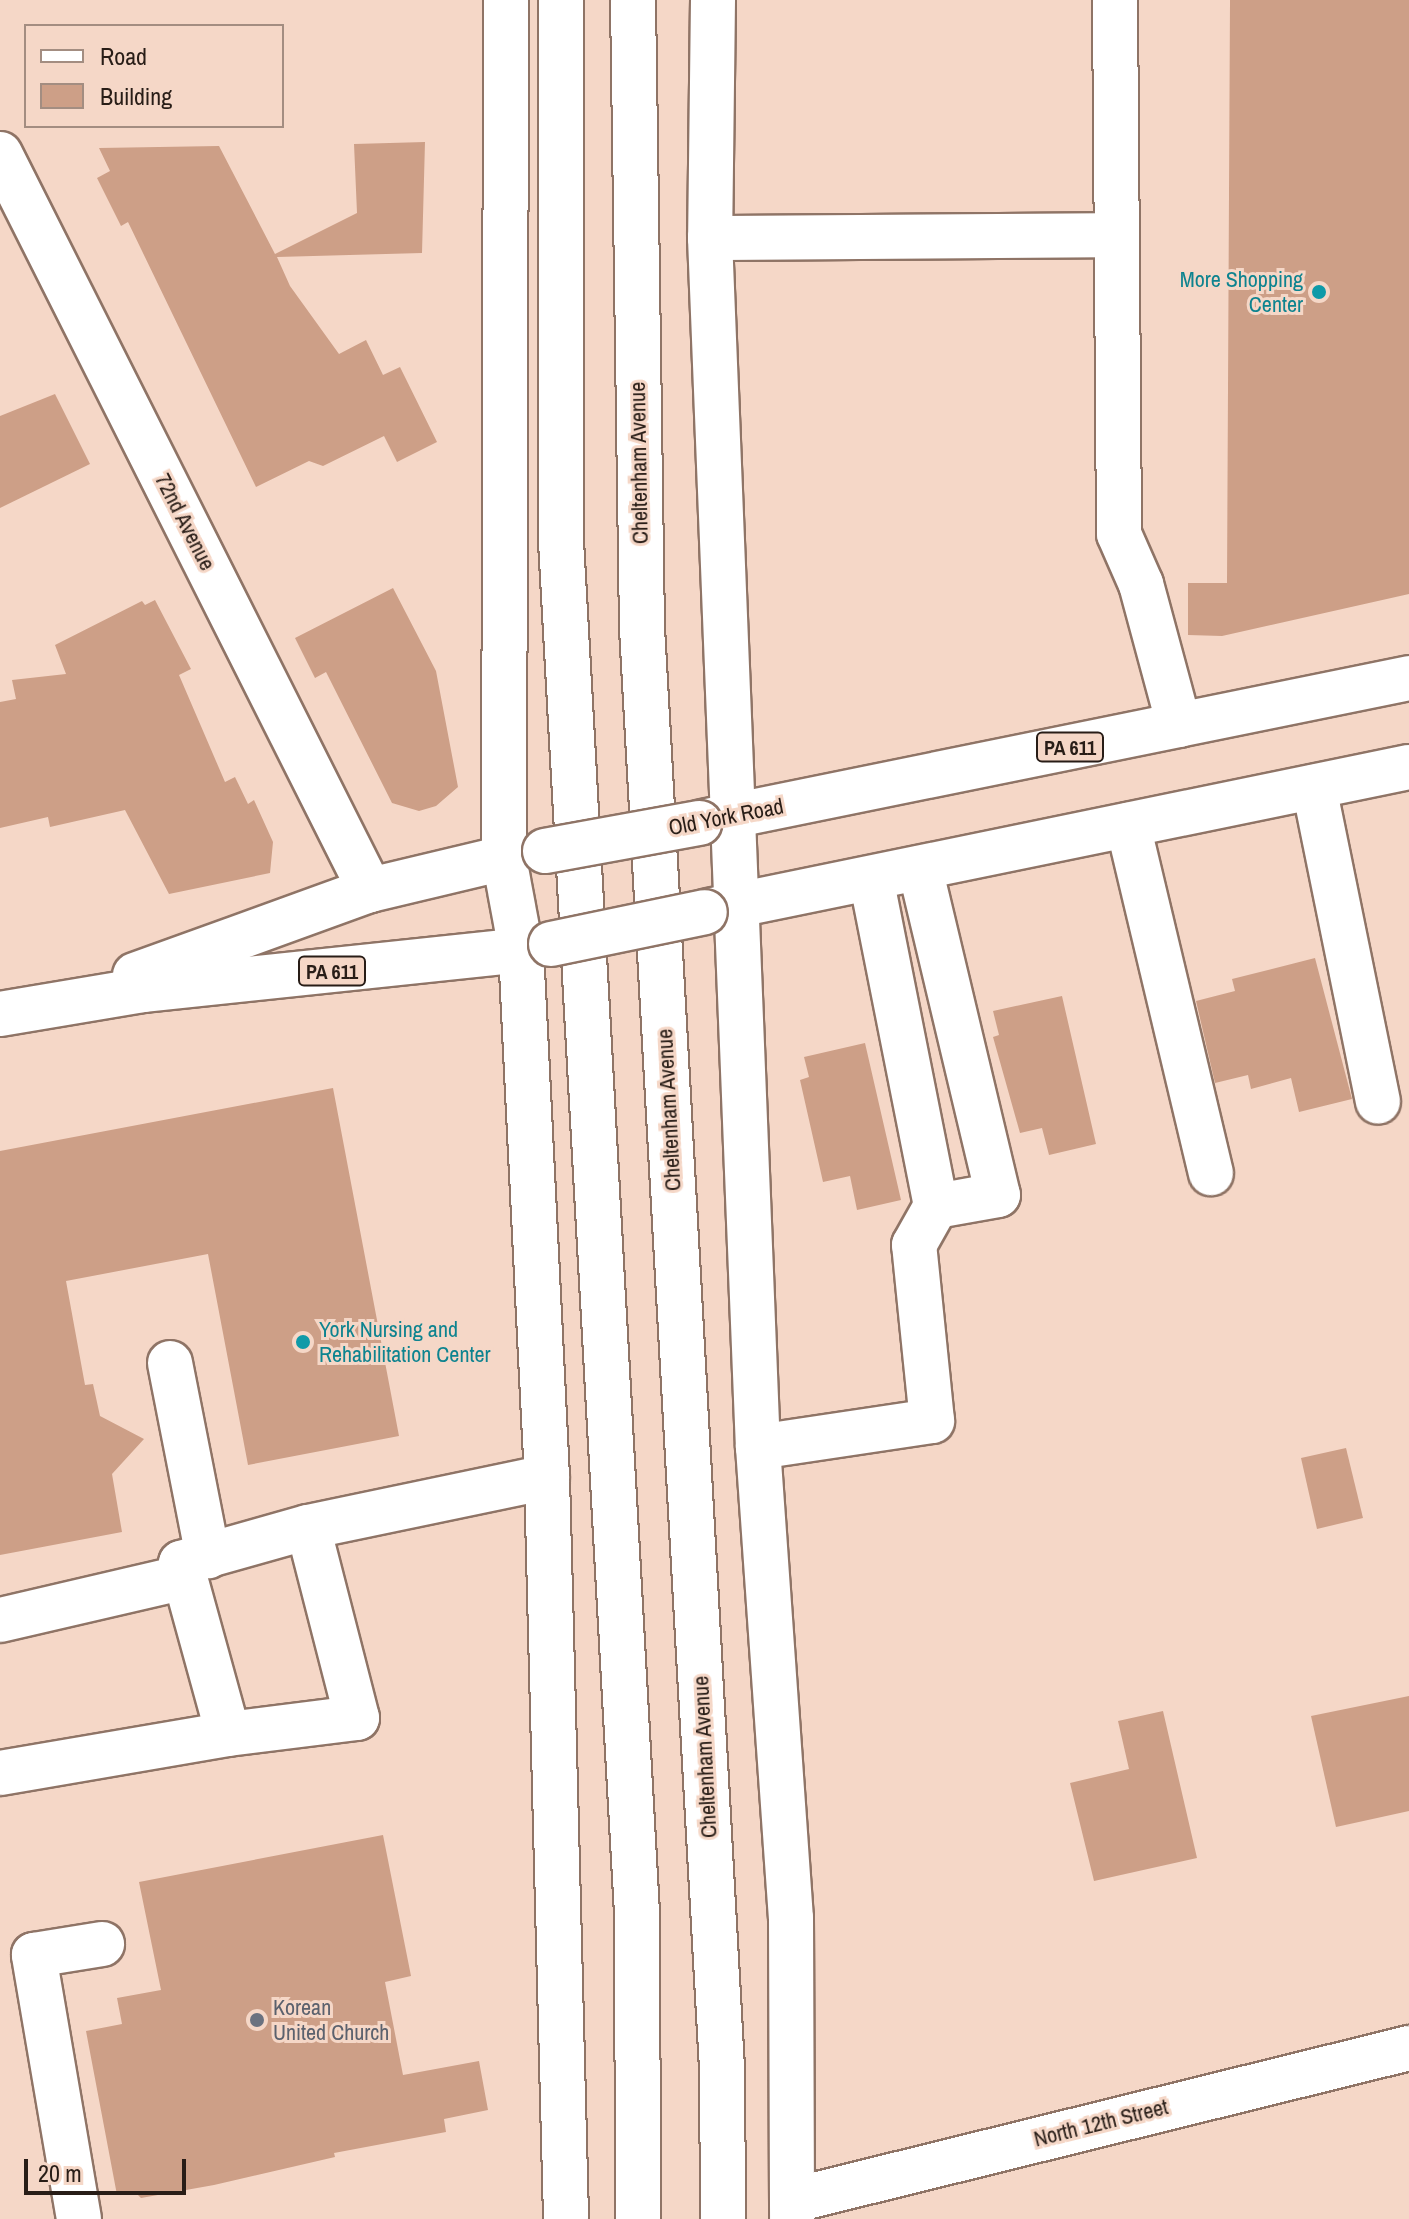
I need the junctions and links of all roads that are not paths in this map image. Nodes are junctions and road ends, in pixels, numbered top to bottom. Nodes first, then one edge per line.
1 (506, 0) edge
2 (561, 0) edge
3 (633, 0) edge
4 (713, 0) edge
5 (1115, 0) edge
6 (0, 154) edge
7 (1114, 235) junction
8 (710, 238) junction
9 (1409, 678) edge
10 (1179, 725) junction
11 (1409, 767) edge
12 (1314, 787) junction
13 (715, 820) junction
14 (1128, 825) junction
15 (524, 854) junction
16 (920, 868) junction
17 (871, 878) junction
18 (370, 890) junction
19 (722, 909) junction
20 (536, 947) junction
21 (57, 1003) junction
22 (0, 1014) edge
23 (1378, 1102) dead end
24 (1211, 1173) dead end
25 (936, 1206) junction
26 (170, 1363) dead end
27 (758, 1447) junction
28 (547, 1477) junction
29 (308, 1527) junction
30 (196, 1567) junction
31 (0, 1620) edge
32 (228, 1734) junction
33 (0, 1773) edge
34 (102, 1944) dead end
35 (17, 1954) edge
36 (1409, 2048) edge
37 (793, 2209) edge
38 (79, 2219) edge
39 (566, 2219) edge
40 (638, 2219) edge
41 (723, 2219) edge

1 - 15 main road
2 - 40 main road
3 - 41 main road, Cheltenham Avenue
4 - 8 main road
5 - 7 main road
6 - 18 main road, 72nd Avenue
7 - 8 main road
7 - 10 main road
8 - 13 main road
9 - 10 main road, Old York Road / PA 611
10 - 13 main road, Old York Road / PA 611
11 - 12 main road, Old York Road / PA 611
12 - 14 main road, Old York Road / PA 611
12 - 23 main road
13 - 15 main road, Old York Road / PA 611, bridge
13 - 19 main road
14 - 16 main road, Old York Road / PA 611
14 - 24 main road
15 - 18 main road, Old York Road / PA 611
15 - 20 main road
16 - 17 main road, Old York Road / PA 611
16 - 25 main road
17 - 19 main road, Old York Road / PA 611
17 - 25 main road
18 - 21 main road, Old York Road / PA 611
19 - 20 main road, Old York Road / PA 611, bridge
19 - 27 main road
20 - 21 main road, Old York Road / PA 611
20 - 28 main road
21 - 22 main road, Old York Road / PA 611
25 - 27 main road
26 - 30 main road
27 - 37 main road
28 - 29 main road
28 - 39 main road
29 - 30 main road
29 - 32 main road
30 - 31 main road
30 - 32 main road
32 - 33 main road
34 - 35 main road
35 - 38 main road
36 - 37 main road, North 12th Street

